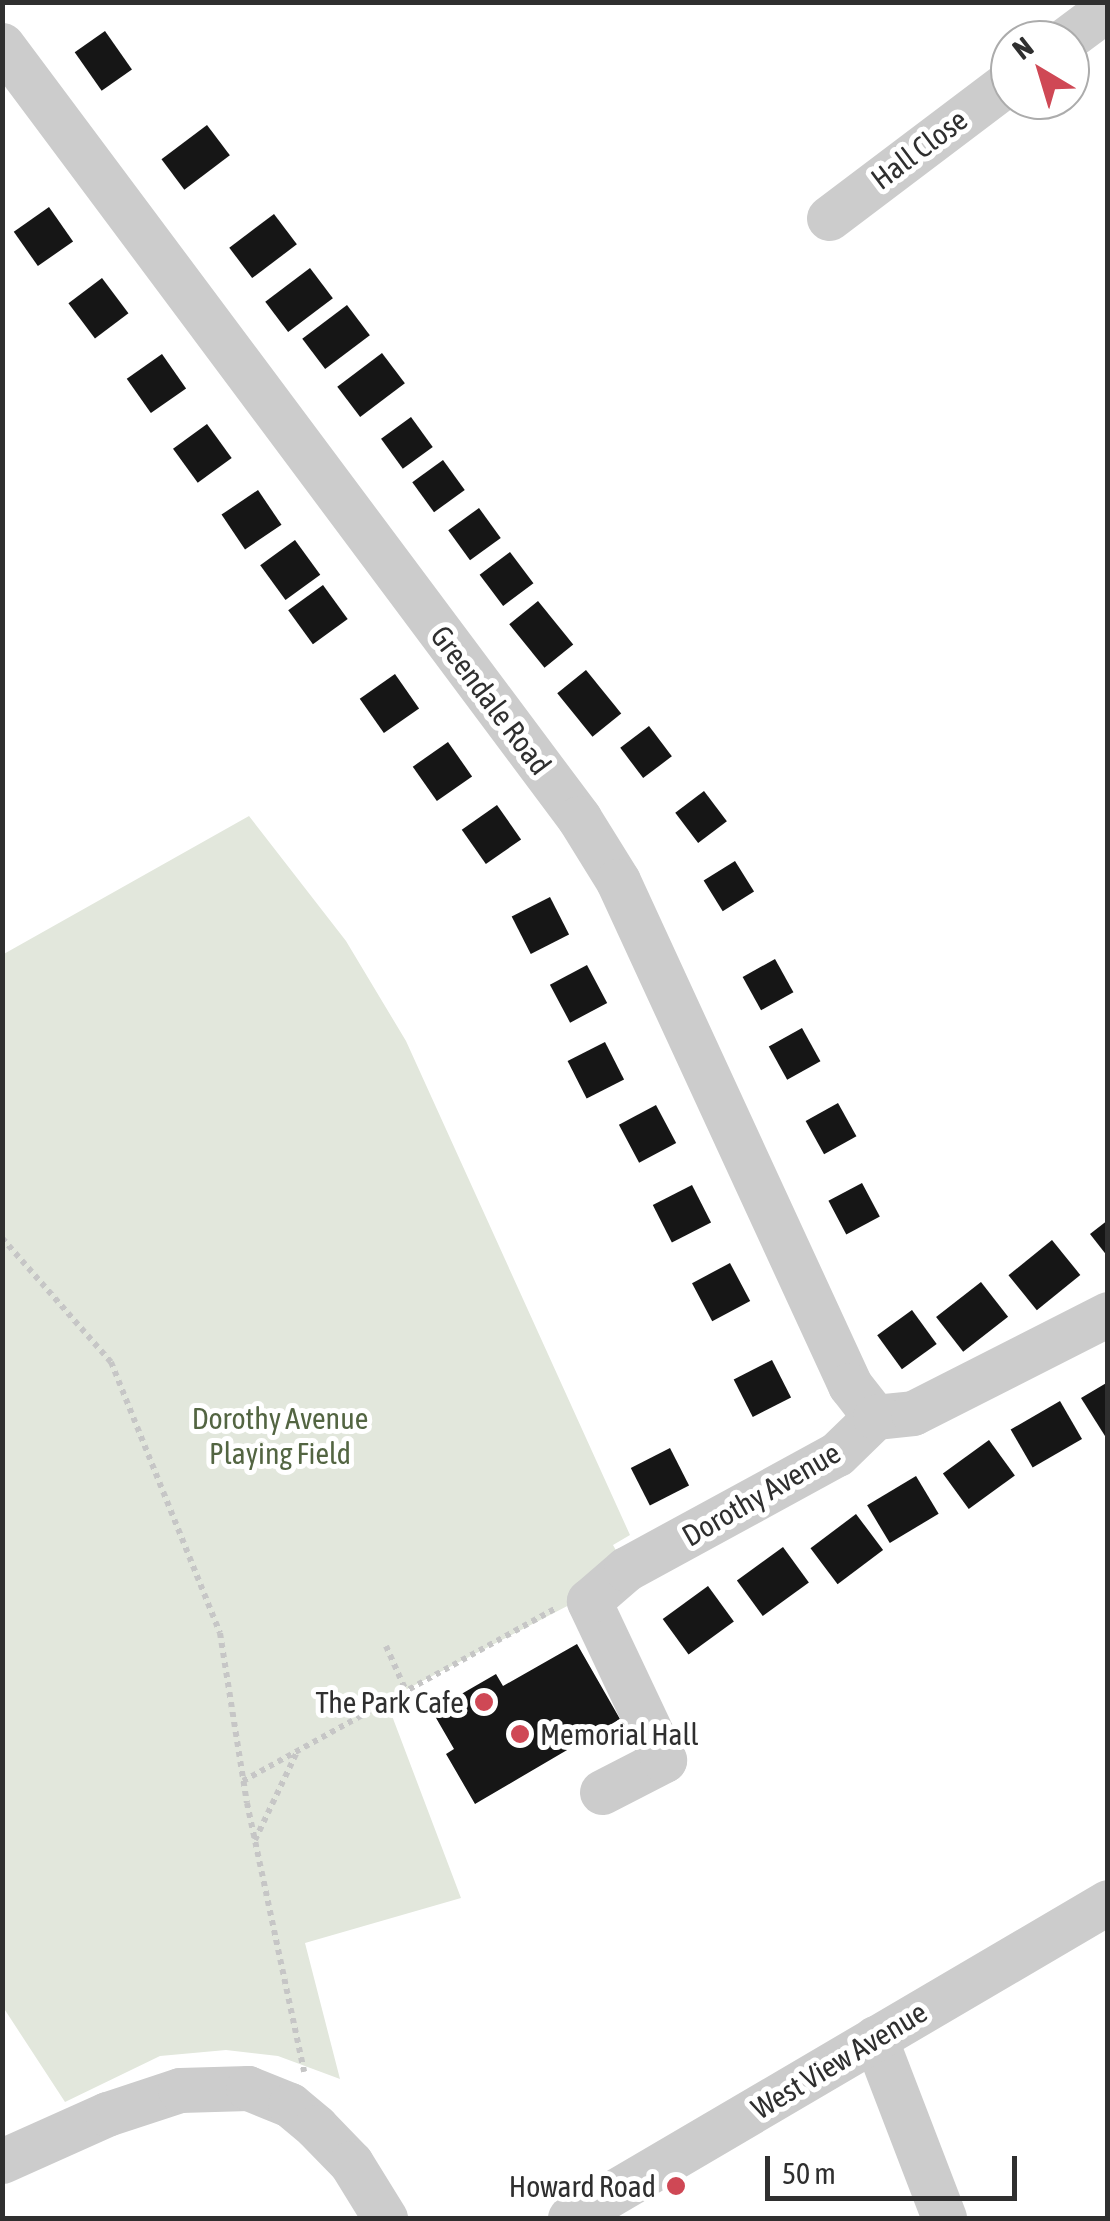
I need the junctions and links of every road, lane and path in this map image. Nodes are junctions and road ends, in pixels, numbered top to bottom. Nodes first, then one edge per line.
1 (2, 45) edge
2 (990, 96) edge
3 (828, 218) dead end
4 (2, 1238) edge
5 (1108, 1314) edge
6 (875, 1417) junction
7 (561, 1605) dead end
8 (386, 1646) dead end
9 (406, 1691) junction
10 (298, 1751) junction
11 (243, 1781) junction
12 (602, 1792) dead end
13 (254, 1841) junction
14 (1108, 1902) edge
15 (875, 2038) junction
16 (316, 2127) junction
17 (2, 2161) edge
18 (385, 2218) edge
19 (570, 2218) edge
20 (944, 2218) edge

1 - 6 street, Greendale Road
2 - 3 street, Hall Close
4 - 11 path
5 - 6 street
6 - 12 street, Dorothy Avenue
7 - 9 path
8 - 9 path
9 - 10 path
10 - 11 path
10 - 13 path
11 - 13 path
13 - 16 path
14 - 15 street, West View Avenue
15 - 19 street, West View Avenue
15 - 20 street
16 - 17 street
16 - 18 street

